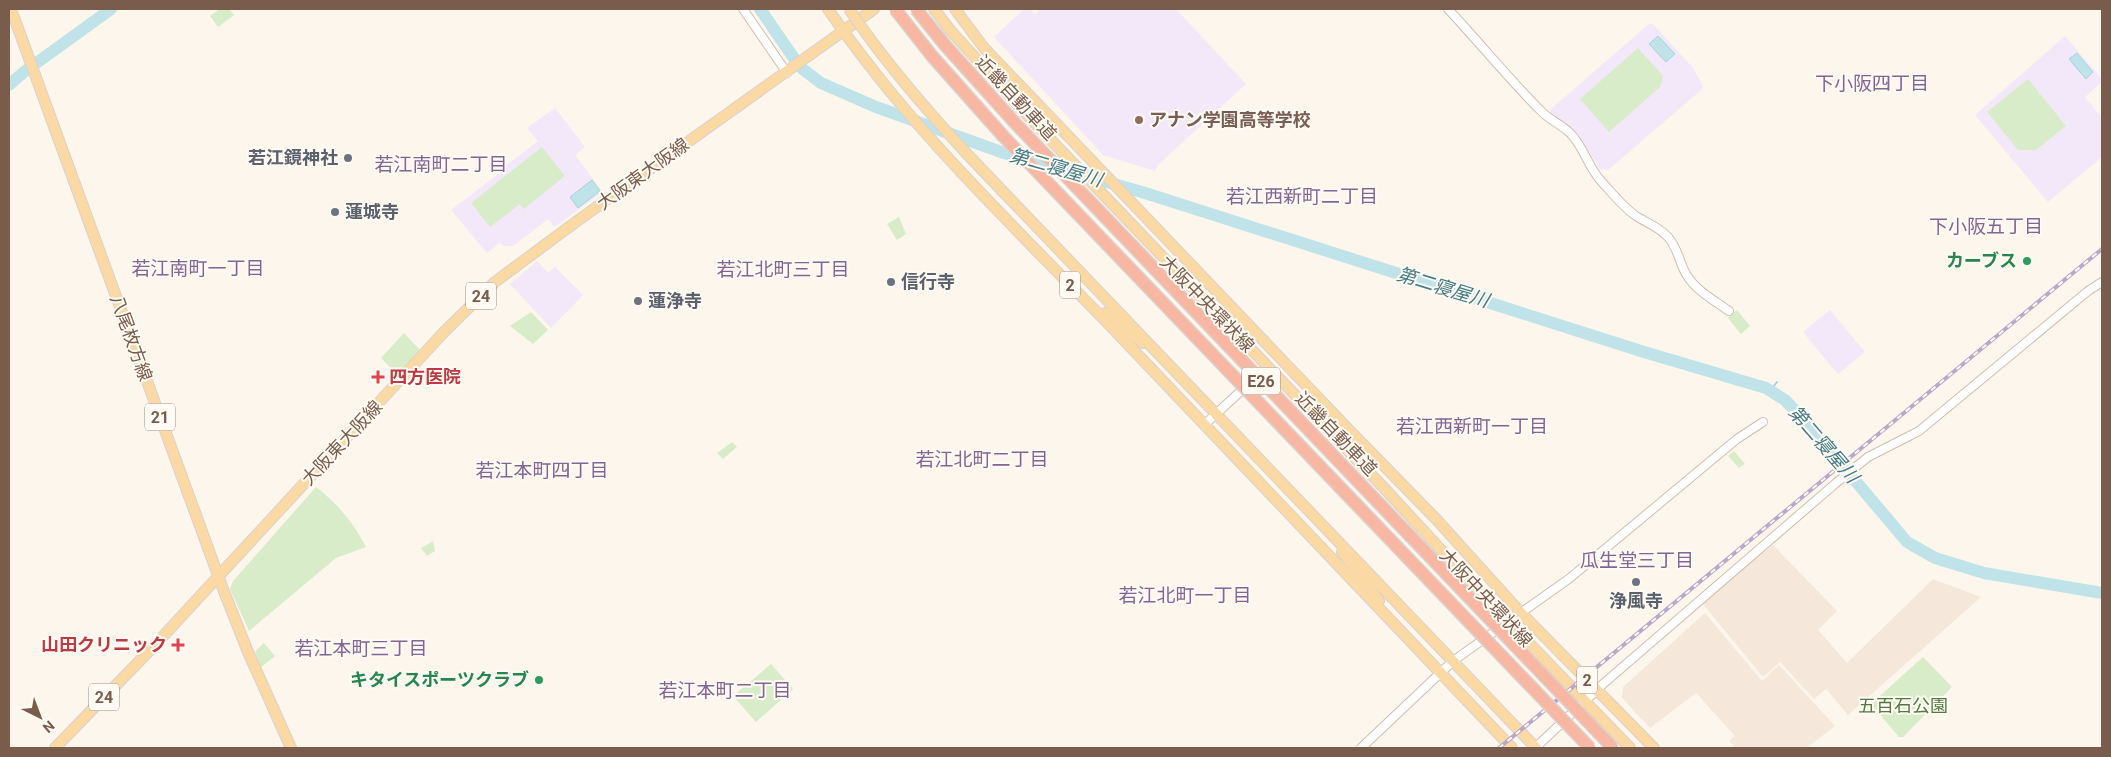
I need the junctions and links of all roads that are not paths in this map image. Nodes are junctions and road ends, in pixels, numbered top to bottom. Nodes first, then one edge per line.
1 (11, 9) edge
2 (743, 9) edge
3 (828, 9) edge
4 (849, 9) edge
5 (874, 9) edge
6 (895, 9) edge
7 (916, 9) edge
8 (934, 9) edge
9 (955, 9) edge
10 (1448, 9) edge
11 (843, 31) junction
12 (789, 71) junction
13 (1057, 272) junction
14 (2102, 282) edge
15 (1729, 311) dead end
16 (1164, 358) junction
17 (1267, 367) junction
18 (1315, 394) junction
19 (1217, 414) junction
20 (1763, 422) dead end
21 (1204, 425) junction
22 (1383, 487) junction
23 (1305, 505) junction
24 (219, 576) junction
25 (1520, 612) junction
26 (1508, 621) junction
27 (1403, 634) junction
28 (1454, 661) junction
29 (1440, 673) junction
30 (1597, 690) junction
31 (1584, 701) junction
32 (55, 748) edge
33 (292, 748) edge
34 (1361, 748) edge
35 (1512, 748) edge
36 (1535, 748) edge
37 (1590, 748) edge
38 (1612, 748) edge
39 (1630, 748) edge
40 (1654, 748) edge

1 - 24 main road, 八尾枚方線 / 21
2 - 12 street
3 - 11 main road, 2
4 - 16 main road, 2, bridge
5 - 11 main road, 大阪東大阪線 / 24
6 - 37 highway, 近畿自動車道 / E26, bridge
7 - 38 highway, 近畿自動車道 / E26, bridge
8 - 17 main road, 大阪中央環状線 / 2
9 - 18 main road, 2
10 - 15 street
11 - 12 main road, 大阪東大阪線 / 24
11 - 13 main road, 2
12 - 24 main road, 大阪東大阪線 / 24
13 - 16 main road
13 - 21 main road, 2
14 - 30 street
16 - 19 main road, 2
17 - 19 street
17 - 22 main road, 大阪中央環状線 / 2
18 - 22 main road
18 - 25 main road, 2
19 - 21 street
19 - 23 main road, 2
20 - 25 street
21 - 27 main road, 2
22 - 26 main road, 大阪中央環状線 / 2
23 - 27 main road
23 - 28 main road, 2
24 - 32 main road, 大阪東大阪線 / 24
24 - 33 main road, 八尾枚方線 / 21
25 - 26 street
25 - 30 main road, 2
26 - 28 street
26 - 31 main road, 大阪中央環状線 / 2
27 - 29 main road, 2
28 - 29 street
28 - 36 main road, 2
29 - 34 street
29 - 35 main road, 2
30 - 31 street
30 - 40 main road, 2
31 - 36 street
31 - 39 main road, 大阪中央環状線 / 2

